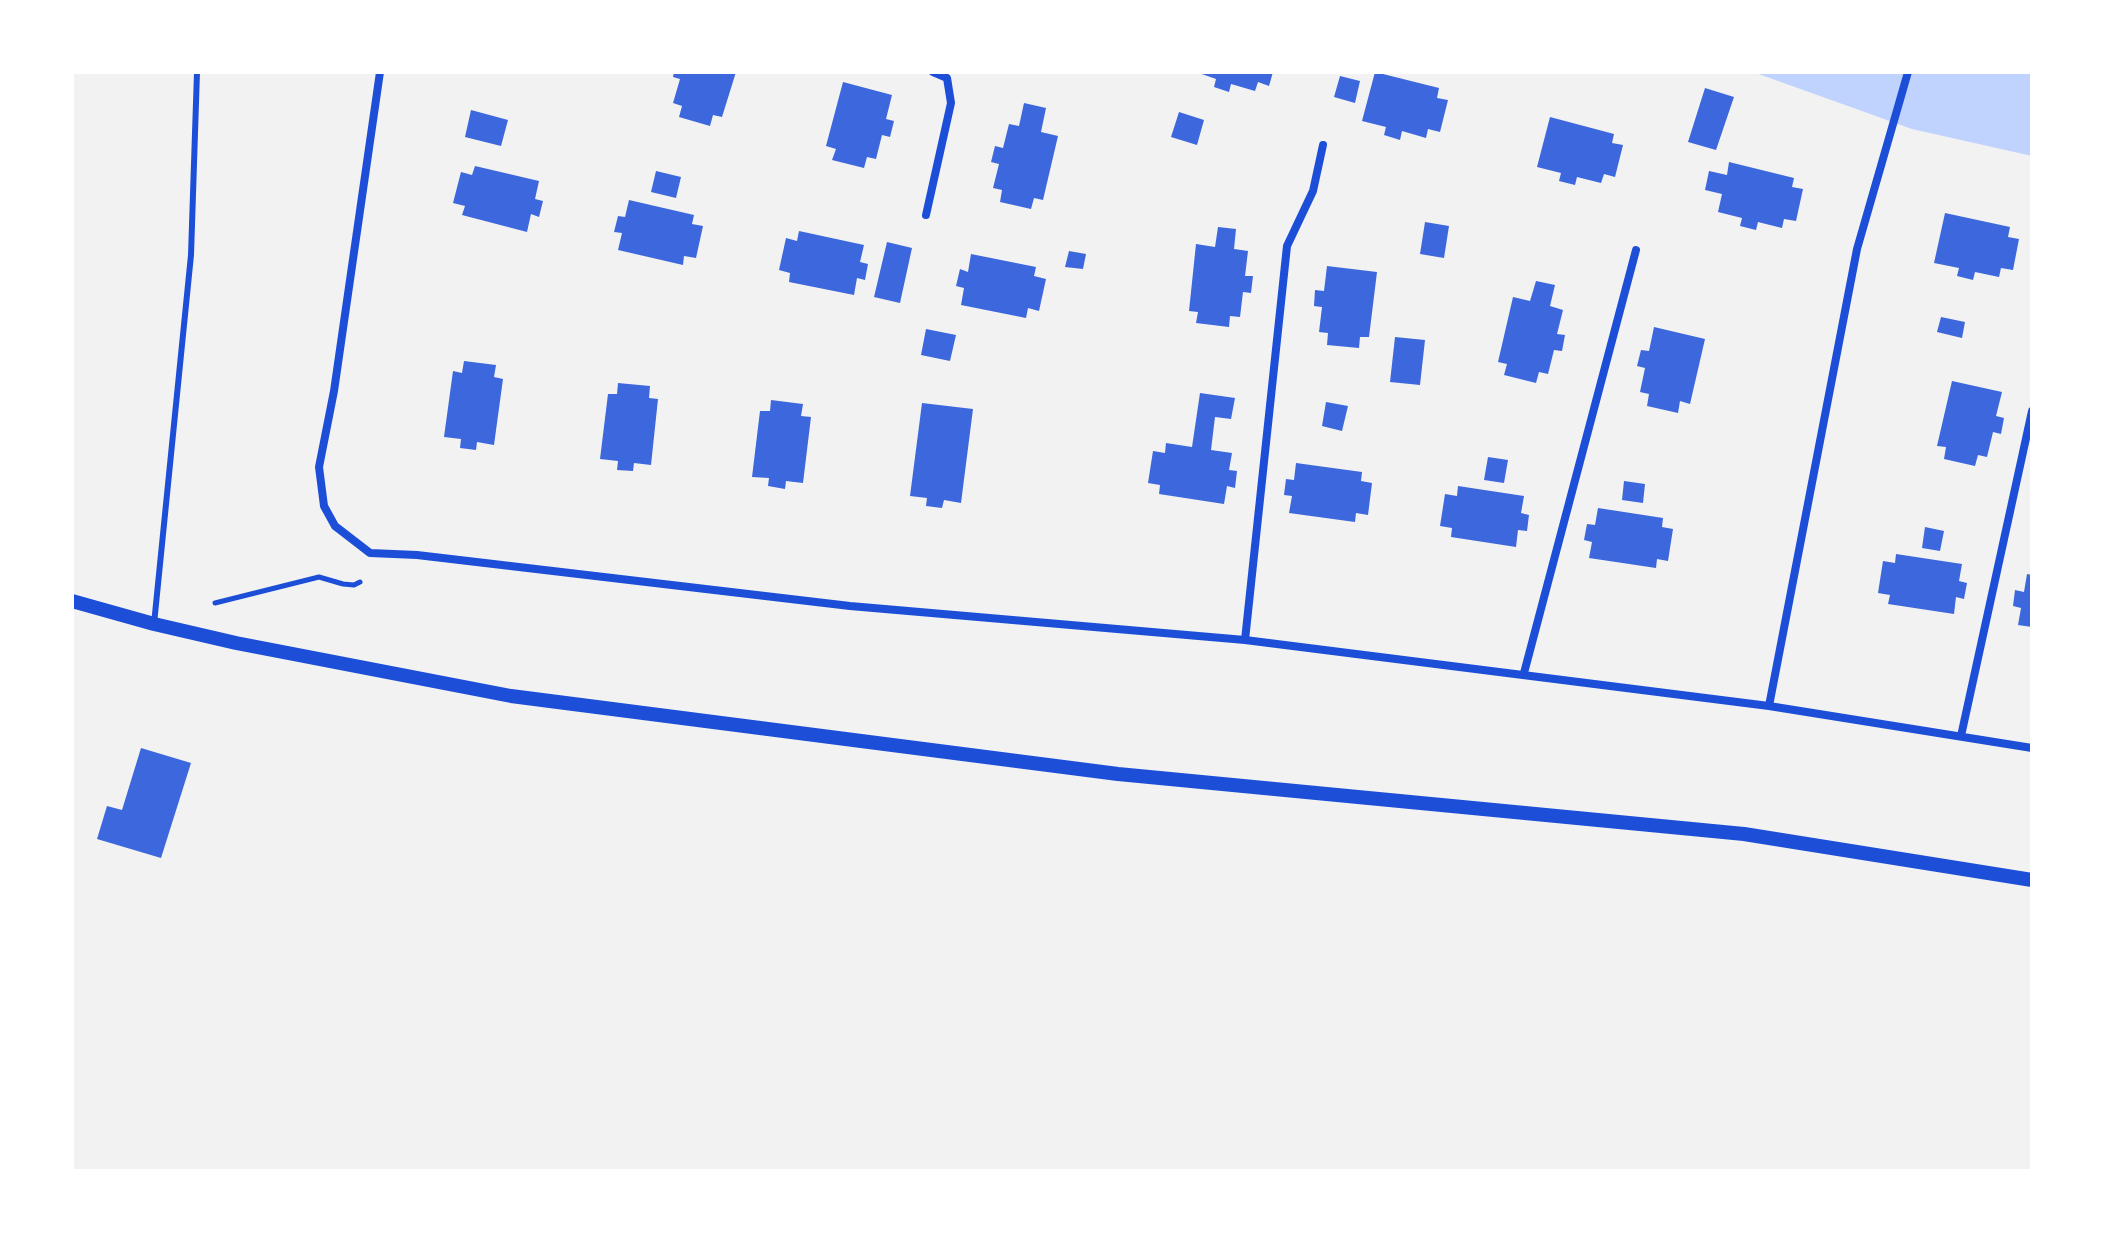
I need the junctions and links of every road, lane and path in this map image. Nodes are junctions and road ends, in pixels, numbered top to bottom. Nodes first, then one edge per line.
1 (197, 72) edge
2 (380, 72) edge
3 (933, 72) edge
4 (1908, 72) edge
5 (1323, 145) dead end
6 (926, 215) dead end
7 (1636, 250) dead end
8 (2032, 411) edge
9 (319, 577) dead end
10 (72, 601) edge
11 (210, 605) dead end
12 (154, 624) junction
13 (1245, 640) junction
14 (1524, 673) junction
15 (1769, 706) junction
16 (1961, 736) junction
17 (2032, 748) edge
18 (2032, 880) edge

1 - 12 lane
2 - 13 street
3 - 6 street
4 - 15 street
5 - 13 street
7 - 14 street
8 - 16 street
9 - 11 path
10 - 12 street
12 - 18 street
13 - 14 street
14 - 15 street
15 - 16 street
16 - 17 street

